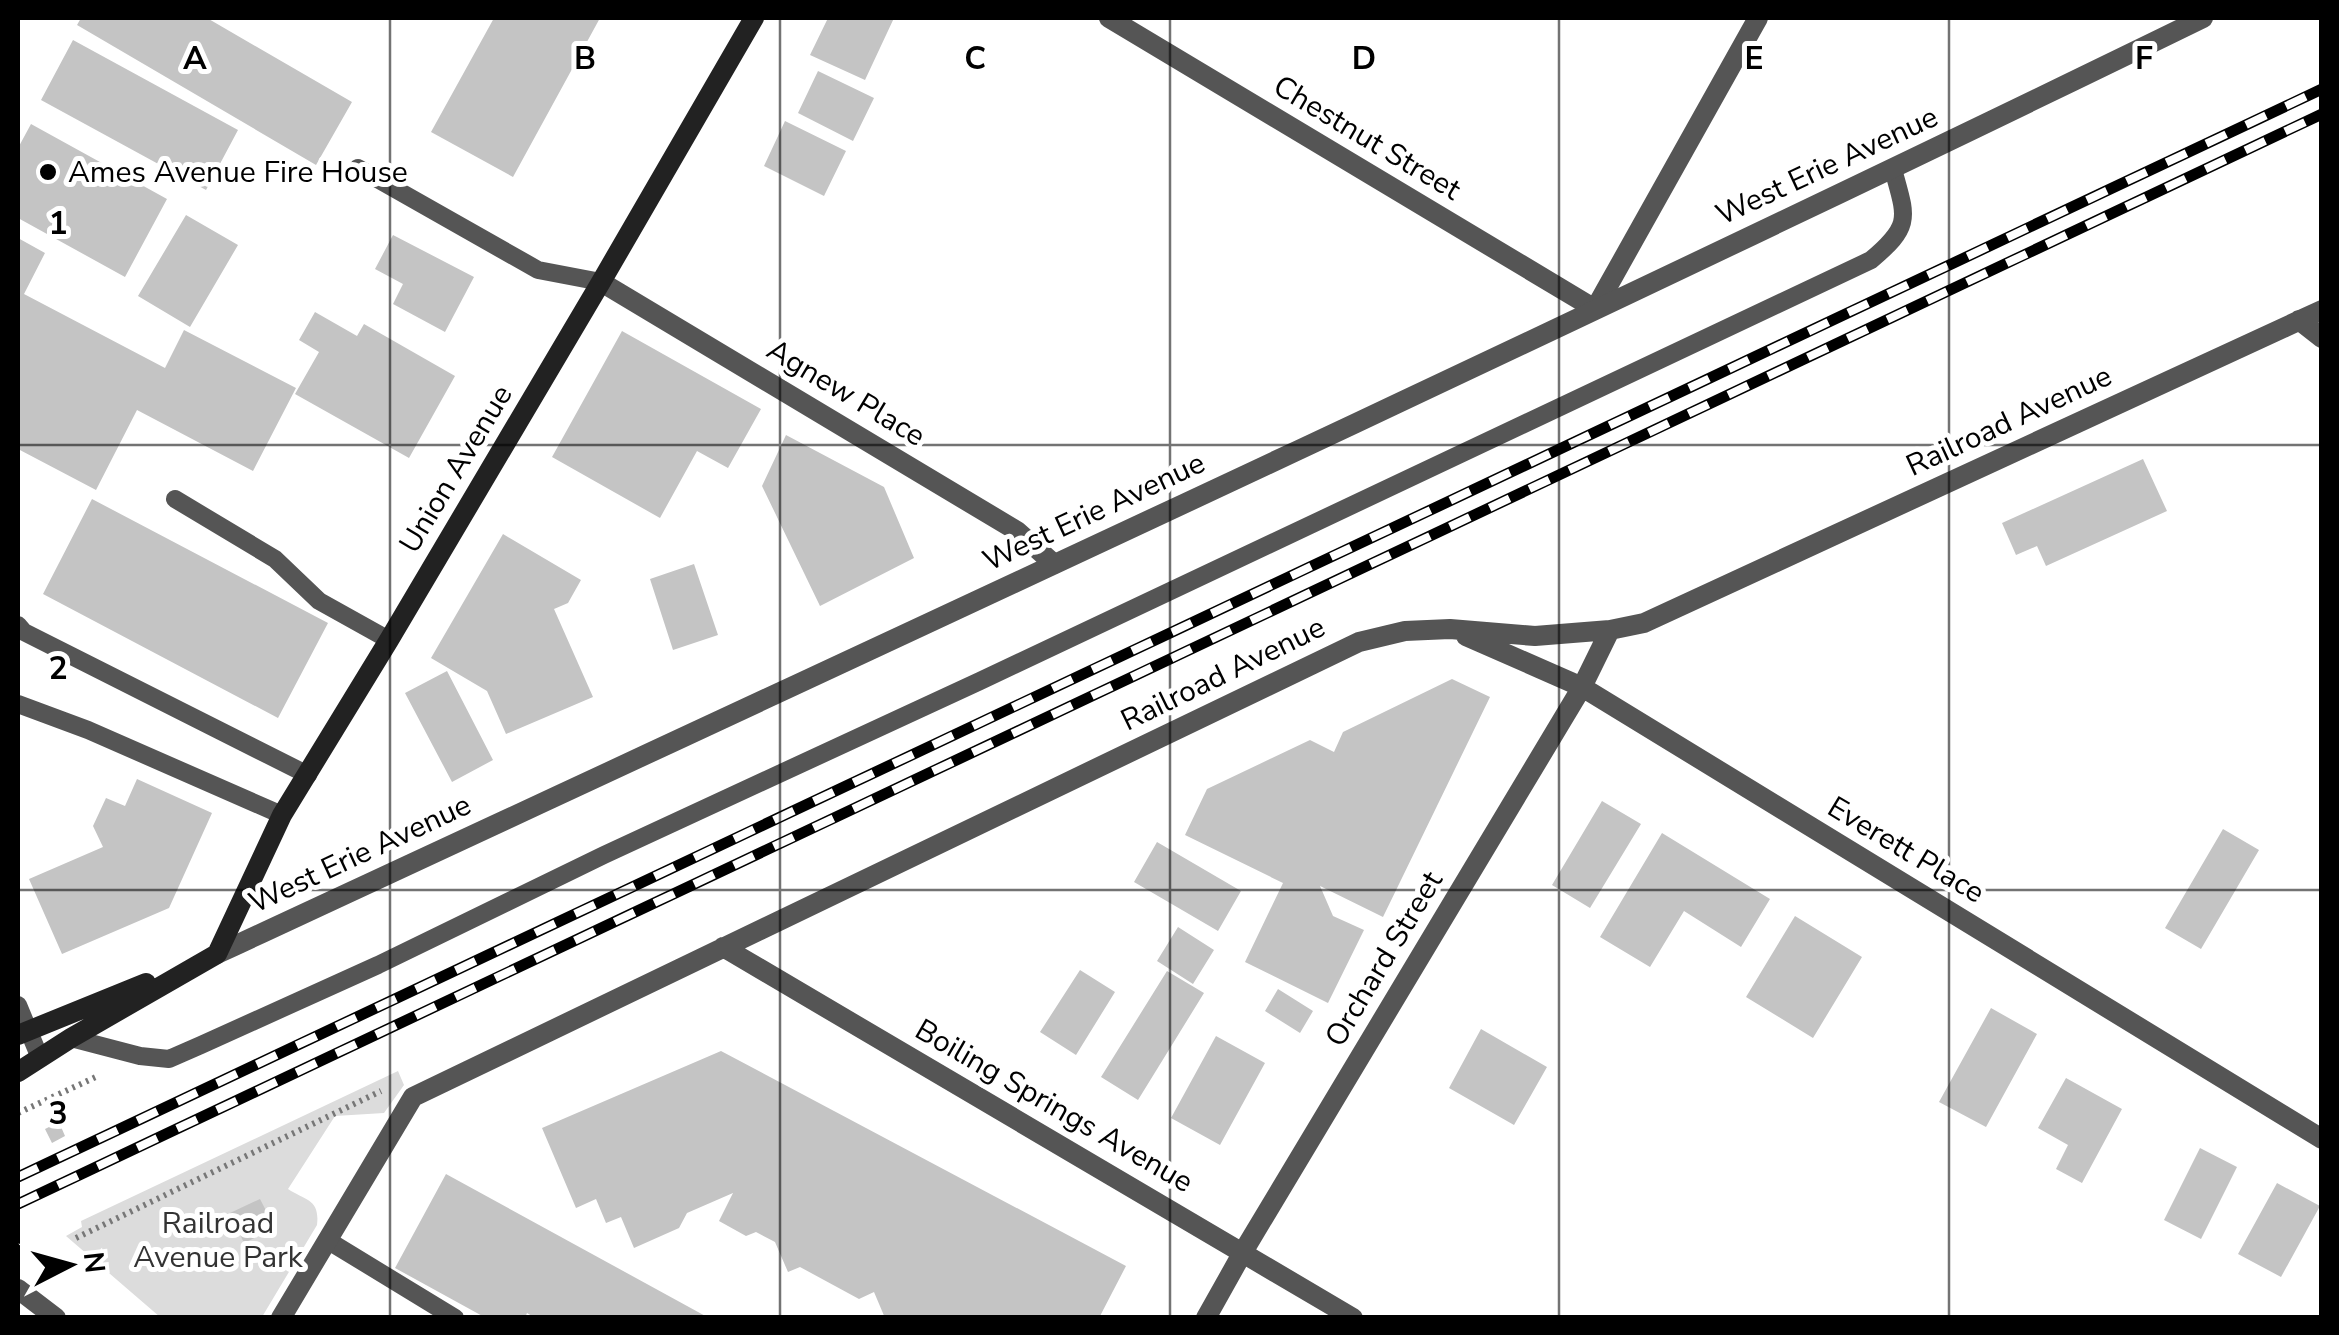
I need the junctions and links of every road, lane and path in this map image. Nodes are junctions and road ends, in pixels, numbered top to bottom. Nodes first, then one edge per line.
1 (754, 18) edge
2 (1108, 18) edge
3 (1758, 18) edge
4 (2203, 18) edge
5 (358, 168) dead end
6 (1894, 169) junction
7 (601, 282) junction
8 (1595, 309) junction
9 (2322, 310) edge
10 (2300, 320) junction
11 (2322, 338) edge
12 (175, 499) dead end
13 (1054, 564) junction
14 (18, 625) edge
15 (1450, 629) junction
16 (1610, 630) junction
17 (390, 640) junction
18 (1582, 687) junction
19 (18, 704) edge
20 (308, 775) junction
21 (282, 815) junction
22 (724, 948) junction
23 (217, 954) junction
24 (18, 1005) edge
25 (23, 1033) edge
26 (71, 1038) junction
27 (140, 1056) junction
28 (40, 1058) junction
29 (18, 1072) edge
30 (413, 1097) junction
31 (18, 1113) edge
32 (2322, 1138) edge
33 (76, 1238) dead end
34 (327, 1240) junction
35 (1244, 1252) junction
36 (18, 1290) edge
37 (56, 1318) edge
38 (280, 1318) edge
39 (455, 1318) edge
40 (1206, 1318) edge
41 (1353, 1318) edge

1 - 7 main road, Union Avenue
2 - 8 street, Chestnut Street
3 - 8 street
4 - 6 street, West Erie Avenue
5 - 7 lane
6 - 8 street, West Erie Avenue
6 - 27 lane
7 - 13 street, Agnew Place
7 - 17 main road, Union Avenue
8 - 13 street, West Erie Avenue
9 - 10 street, Railroad Avenue
10 - 11 street
10 - 16 street, Railroad Avenue
12 - 17 lane
13 - 23 street, West Erie Avenue
14 - 20 lane
15 - 16 street, Railroad Avenue
15 - 18 street, Everett Place
15 - 22 street, Railroad Avenue
16 - 18 street, Orchard Street
17 - 20 main road, Union Avenue
18 - 32 street, Everett Place
18 - 35 street, Orchard Street
19 - 21 lane
20 - 21 main road, Union Avenue
21 - 23 main road, Union Avenue
22 - 30 street, Railroad Avenue
22 - 35 street, Boiling Springs Avenue
23 - 25 main road
23 - 26 main road, West Erie Avenue
24 - 25 lane
25 - 28 lane
26 - 27 lane
26 - 28 main road, West Erie Avenue
27 - 31 path
28 - 29 main road, West Erie Avenue
30 - 33 path
30 - 34 street
34 - 38 street
34 - 39 lane
35 - 40 street, Orchard Street
35 - 41 street, Boiling Springs Avenue
36 - 37 street

